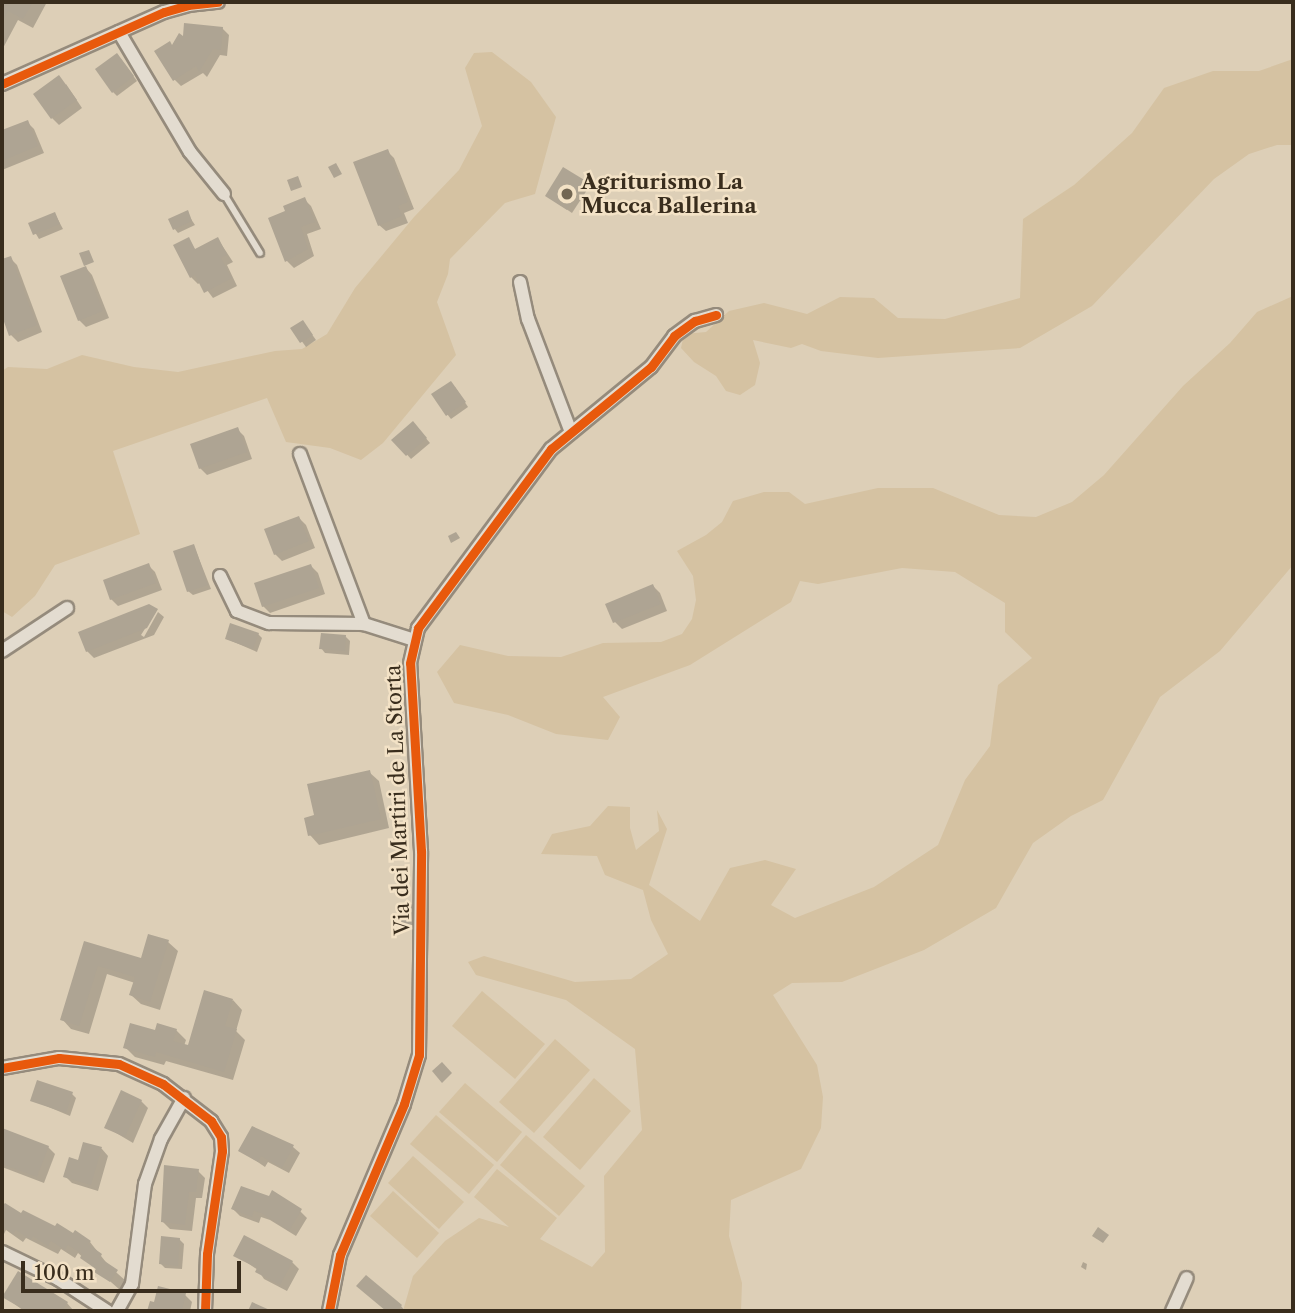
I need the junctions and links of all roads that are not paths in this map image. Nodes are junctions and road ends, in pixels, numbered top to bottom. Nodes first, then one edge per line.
1 (218, 2) edge
2 (119, 32) junction
3 (2, 85) edge
4 (224, 194) joint
5 (260, 253) dead end
6 (520, 282) dead end
7 (716, 315) dead end
8 (571, 432) junction
9 (300, 454) dead end
10 (220, 576) dead end
11 (67, 608) dead end
12 (364, 624) junction
13 (414, 640) junction
14 (2, 651) edge
15 (2, 1068) edge
16 (184, 1098) junction
17 (2, 1252) edge
18 (1187, 1278) dead end
19 (107, 1311) edge
20 (117, 1311) edge
21 (205, 1311) edge
22 (329, 1311) edge
23 (1172, 1311) edge

1 - 2 street
2 - 3 street
2 - 4 street
4 - 5 lane
6 - 8 street
7 - 8 street, Via dei Martiri de La Storta
8 - 13 street, Via dei Martiri de La Storta
9 - 12 street
10 - 12 street
11 - 14 street
12 - 13 street
13 - 22 street, Via dei Martiri de La Storta
15 - 16 street
16 - 20 street
16 - 21 street
17 - 19 street
18 - 23 street

